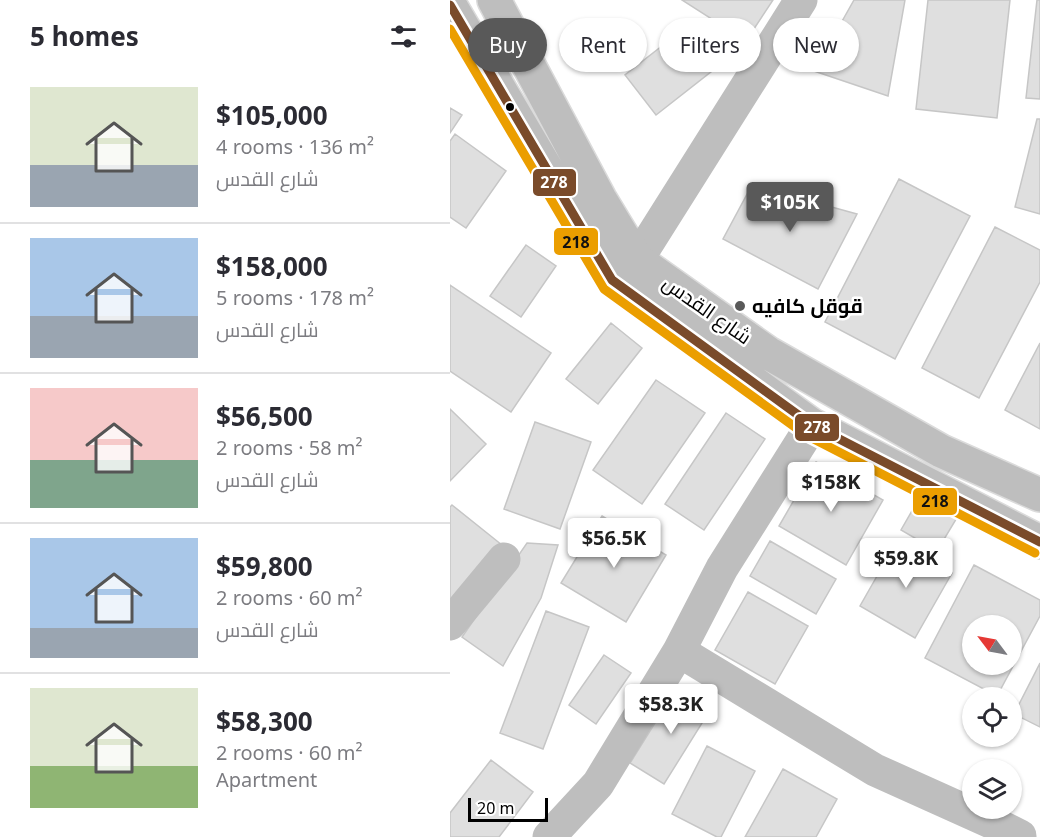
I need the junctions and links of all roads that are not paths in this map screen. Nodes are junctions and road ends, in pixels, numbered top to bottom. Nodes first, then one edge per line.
1 (458, 0) edge
2 (494, 0) edge
3 (801, 0) edge
4 (450, 5) edge
5 (637, 260) junction
6 (812, 425) junction
7 (1040, 495) edge
8 (1040, 542) edge
9 (504, 559) dead end
10 (450, 624) edge
11 (679, 651) junction
12 (549, 837) edge
13 (1020, 837) edge

1 - 4 main road
2 - 5 main road, شارع القدس
3 - 5 main road
4 - 6 main road, شارع القدس
5 - 7 main road, شارع القدس
6 - 8 main road, شارع القدس
6 - 11 main road
9 - 10 main road
11 - 12 main road
11 - 13 main road

